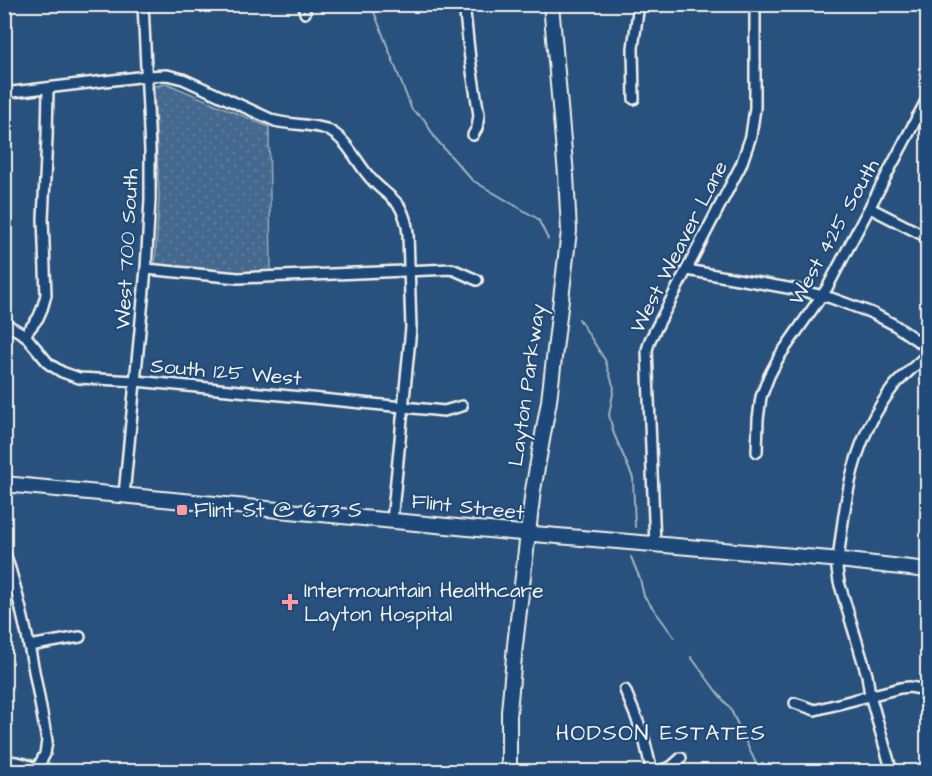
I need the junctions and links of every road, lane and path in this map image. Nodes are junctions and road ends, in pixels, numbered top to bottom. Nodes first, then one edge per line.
1 (143, 4) edge
2 (464, 4) edge
3 (551, 4) edge
4 (639, 4) edge
5 (755, 4) edge
6 (147, 76) junction
7 (48, 88) junction
8 (4, 93) edge
9 (927, 97) edge
10 (634, 99) dead end
11 (916, 117) junction
12 (927, 123) edge
13 (473, 135) dead end
14 (870, 208) junction
15 (925, 236) dead end
16 (146, 269) junction
17 (409, 270) junction
18 (687, 270) junction
19 (477, 280) dead end
20 (822, 296) junction
21 (4, 323) edge
22 (25, 335) junction
23 (927, 348) edge
24 (927, 354) edge
25 (136, 381) junction
26 (462, 406) dead end
27 (403, 407) junction
28 (757, 452) dead end
29 (4, 484) edge
30 (124, 495) junction
31 (392, 521) junction
32 (528, 534) junction
33 (655, 544) junction
34 (4, 550) edge
35 (838, 561) junction
36 (927, 570) edge
37 (80, 636) dead end
38 (29, 646) junction
39 (625, 690) dead end
40 (927, 690) edge
41 (870, 695) junction
42 (795, 704) dead end
43 (681, 758) dead end
44 (4, 761) edge
45 (39, 770) edge
46 (509, 771) edge
47 (654, 771) edge
48 (892, 771) edge

1 - 6 street, West 700 South
2 - 13 street
3 - 32 street, Layton Parkway
4 - 10 street
5 - 18 street, West Weaver Lane
6 - 7 street
6 - 16 street, West 700 South
6 - 17 street
7 - 8 street
7 - 22 street
9 - 11 street, West 425 South
11 - 12 street
11 - 14 street, West 425 South
14 - 15 street
14 - 20 street, West 425 South
16 - 17 street
16 - 25 street, West 700 South
17 - 19 street
17 - 27 street
18 - 20 street
18 - 33 street, West Weaver Lane
20 - 23 street
20 - 28 street, West 425 South
21 - 22 street, South 125 West
22 - 25 street, South 125 West
24 - 35 street
25 - 27 street, South 125 West
25 - 30 street, West 700 South
26 - 27 street, South 125 West
27 - 31 street
29 - 30 street, Flint Street
30 - 31 street, Flint Street
31 - 32 street, Flint Street
32 - 33 street, Flint Street
32 - 46 street, Layton Parkway
33 - 35 street, Flint Street
34 - 38 street
35 - 36 street, Flint Street
35 - 41 street
37 - 38 street
38 - 45 street
39 - 47 street
40 - 41 street
41 - 42 street
41 - 48 street
43 - 47 street
44 - 45 street

